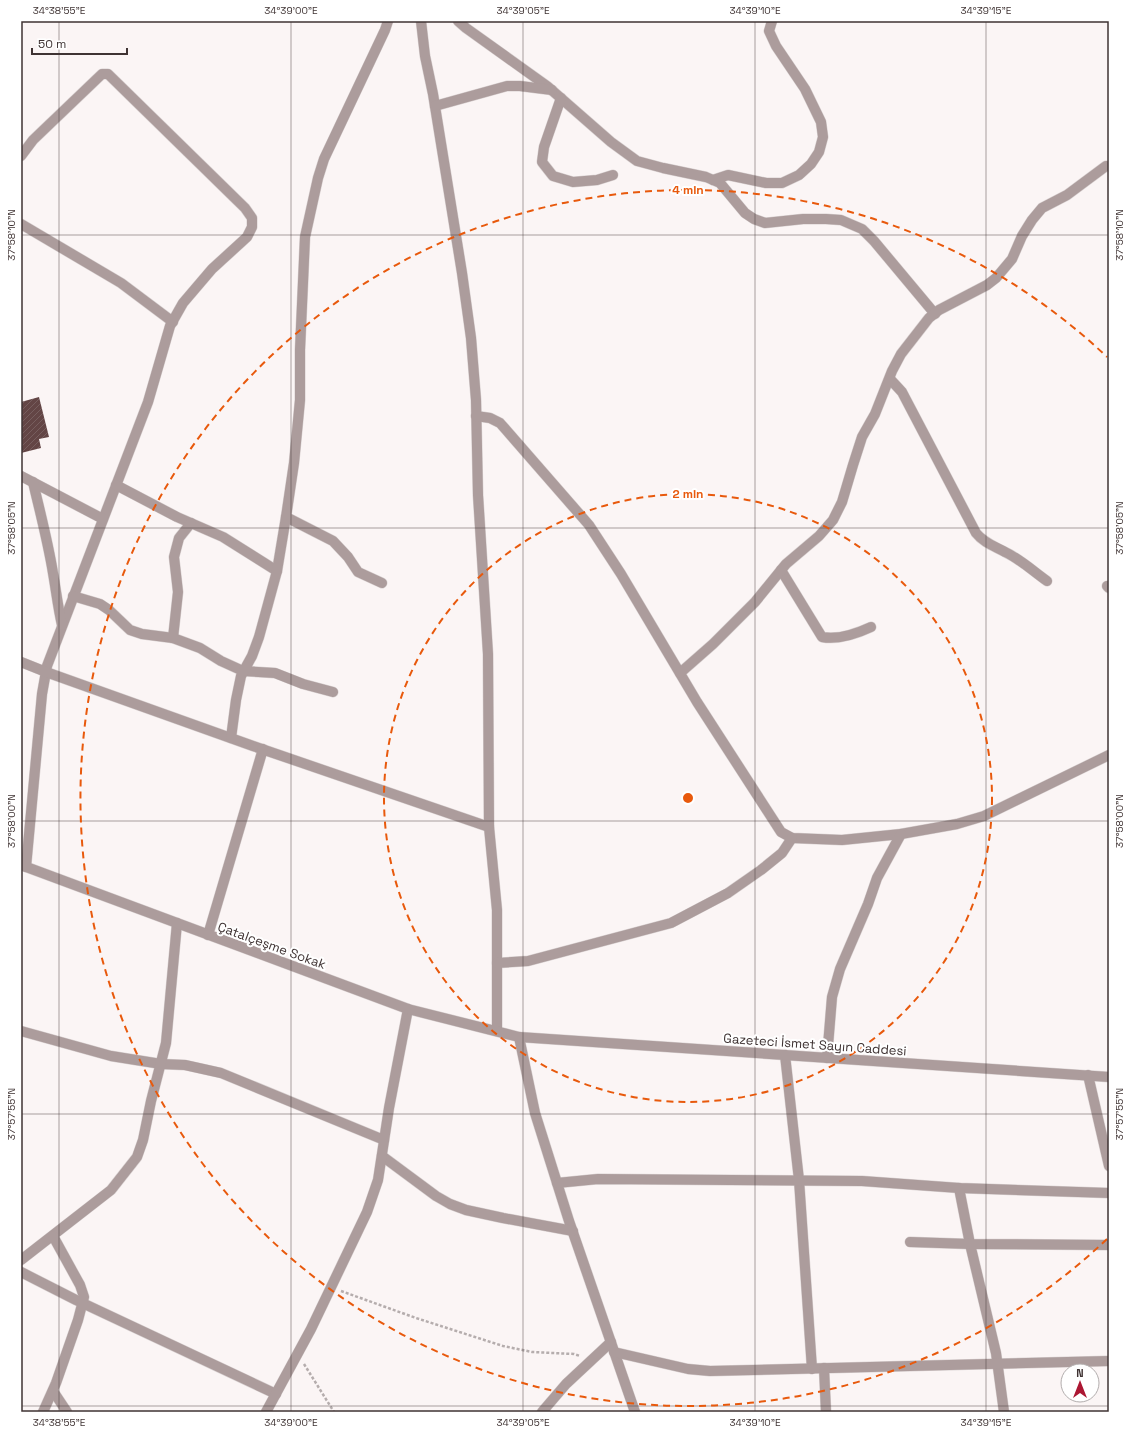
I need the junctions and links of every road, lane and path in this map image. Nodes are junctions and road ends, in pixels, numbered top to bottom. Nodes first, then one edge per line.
1 (388, 21) edge
2 (421, 21) edge
3 (458, 21) edge
4 (772, 21) edge
5 (552, 90) junction
6 (561, 98) junction
7 (435, 106) junction
8 (21, 156) edge
9 (1106, 166) dead end
10 (613, 175) dead end
11 (713, 180) junction
12 (21, 224) edge
13 (935, 314) junction
14 (173, 322) junction
15 (890, 379) junction
16 (476, 416) junction
17 (21, 476) edge
18 (32, 482) junction
19 (116, 485) junction
20 (286, 517) junction
21 (103, 519) junction
22 (191, 523) junction
23 (781, 570) junction
24 (277, 571) junction
25 (1047, 581) dead end
26 (382, 583) dead end
27 (73, 596) junction
28 (62, 626) junction
29 (871, 627) dead end
30 (173, 638) junction
31 (21, 662) edge
32 (243, 671) junction
33 (46, 672) junction
34 (680, 674) junction
35 (333, 692) dead end
36 (231, 738) junction
37 (262, 749) junction
38 (1109, 754) edge
39 (489, 827) junction
40 (900, 834) junction
41 (792, 838) junction
42 (24, 866) edge
43 (177, 923) junction
44 (208, 935) junction
45 (497, 963) junction
46 (408, 1009) junction
47 (21, 1031) edge
48 (497, 1032) junction
49 (519, 1037) junction
50 (785, 1055) junction
51 (827, 1058) junction
52 (161, 1064) junction
53 (1088, 1075) junction
54 (1109, 1077) edge
55 (384, 1140) junction
56 (382, 1156) junction
57 (1109, 1166) edge
58 (799, 1180) junction
59 (557, 1183) junction
60 (959, 1188) junction
61 (1109, 1193) edge
62 (573, 1231) junction
63 (53, 1236) junction
64 (910, 1242) dead end
65 (970, 1244) junction
66 (1109, 1245) edge
67 (21, 1260) edge
68 (21, 1272) edge
69 (331, 1287) junction
70 (83, 1303) junction
71 (611, 1342) junction
72 (614, 1352) junction
73 (298, 1353) junction
74 (592, 1360) junction
75 (1109, 1361) edge
76 (997, 1363) junction
77 (824, 1368) junction
78 (812, 1369) junction
79 (52, 1390) junction
80 (276, 1394) junction
81 (43, 1412) edge
82 (67, 1412) edge
83 (266, 1412) edge
84 (334, 1412) edge
85 (542, 1412) edge
86 (635, 1412) edge
87 (826, 1412) edge
88 (1004, 1412) edge

1 - 20 street
2 - 7 street
3 - 5 street
4 - 11 street
5 - 6 street
5 - 7 street
6 - 10 street
6 - 11 street
7 - 16 street
8 - 14 street
9 - 13 street
11 - 13 street
12 - 14 street
13 - 15 street
14 - 19 street
15 - 23 street
15 - 25 street
16 - 34 street
16 - 39 street
17 - 18 street
18 - 21 street
18 - 28 street
19 - 21 street
19 - 22 street
20 - 24 street
20 - 26 street
21 - 27 street
22 - 24 street
22 - 30 street
23 - 29 street
23 - 34 street
24 - 32 street
27 - 28 street
27 - 30 street
28 - 33 street
30 - 32 street
31 - 33 street
32 - 35 street
32 - 36 street
33 - 36 street
33 - 42 street
34 - 41 street
36 - 37 street
37 - 39 street
37 - 44 street
38 - 40 street
39 - 45 street
40 - 41 street
40 - 51 street
41 - 45 street
42 - 43 street, Çatalçeşme Sokak
43 - 44 street, Çatalçeşme Sokak
43 - 52 street
44 - 46 street, Çatalçeşme Sokak
45 - 48 street
46 - 48 street, Çatalçeşme Sokak
46 - 55 street
47 - 52 street
48 - 49 street, Çatalçeşme Sokak
49 - 50 street, Gazeteci İsmet Sayın Caddesi
49 - 59 street
50 - 51 street, Gazeteci İsmet Sayın Caddesi
50 - 58 street
51 - 53 street, Gazeteci İsmet Sayın Caddesi
52 - 55 street
52 - 63 street
53 - 54 street, Gazeteci İsmet Sayın Caddesi
53 - 57 street
55 - 56 street
56 - 62 street
56 - 69 street
58 - 59 street
58 - 60 street
58 - 78 street
59 - 62 street
60 - 61 street
60 - 65 street
62 - 71 street
63 - 67 street
63 - 70 street
64 - 65 street
65 - 66 street
65 - 76 street
68 - 70 street
69 - 73 street
69 - 74 path
70 - 79 street
70 - 80 street
71 - 72 street
71 - 74 street
72 - 78 street
72 - 86 street
73 - 80 street
73 - 84 path
74 - 85 street
75 - 76 street
76 - 77 street
76 - 88 street
77 - 78 street
77 - 87 street
79 - 81 street
79 - 82 street
80 - 83 street

